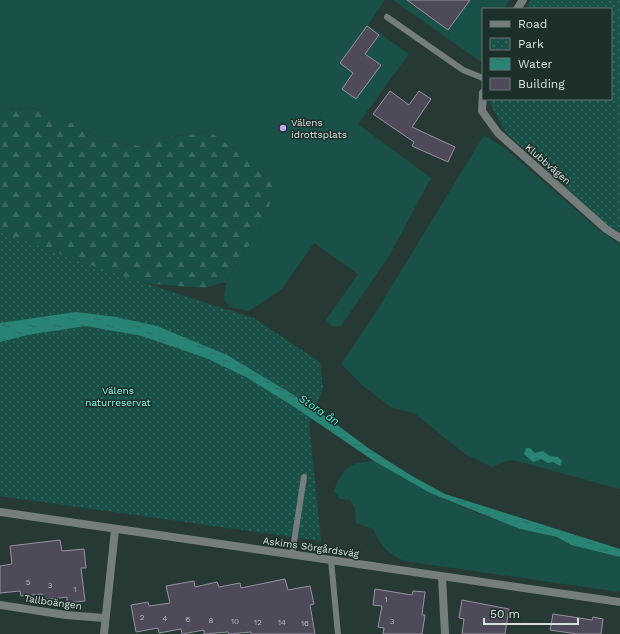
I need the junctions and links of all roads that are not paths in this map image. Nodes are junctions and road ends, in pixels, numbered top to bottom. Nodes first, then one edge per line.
1 (387, 17) dead end
2 (482, 78) edge
3 (483, 100) edge
4 (620, 238) edge
5 (304, 477) dead end
6 (0, 512) edge
7 (115, 530) junction
8 (292, 555) junction
9 (331, 560) junction
10 (442, 577) junction
11 (620, 602) edge
12 (0, 605) edge
13 (104, 618) junction
14 (104, 634) edge
15 (338, 634) edge
16 (445, 634) edge

1 - 2 lane
3 - 4 street, Klubbvägen
5 - 8 lane
6 - 7 street, Askims Sörgårdsväg
7 - 8 street, Askims Sörgårdsväg
7 - 13 street
8 - 9 street, Askims Sörgårdsväg
9 - 10 street, Askims Sörgårdsväg
9 - 15 lane
10 - 11 street, Askims Sörgårdsväg
10 - 16 street
12 - 13 street, Tallboängen
13 - 14 street

